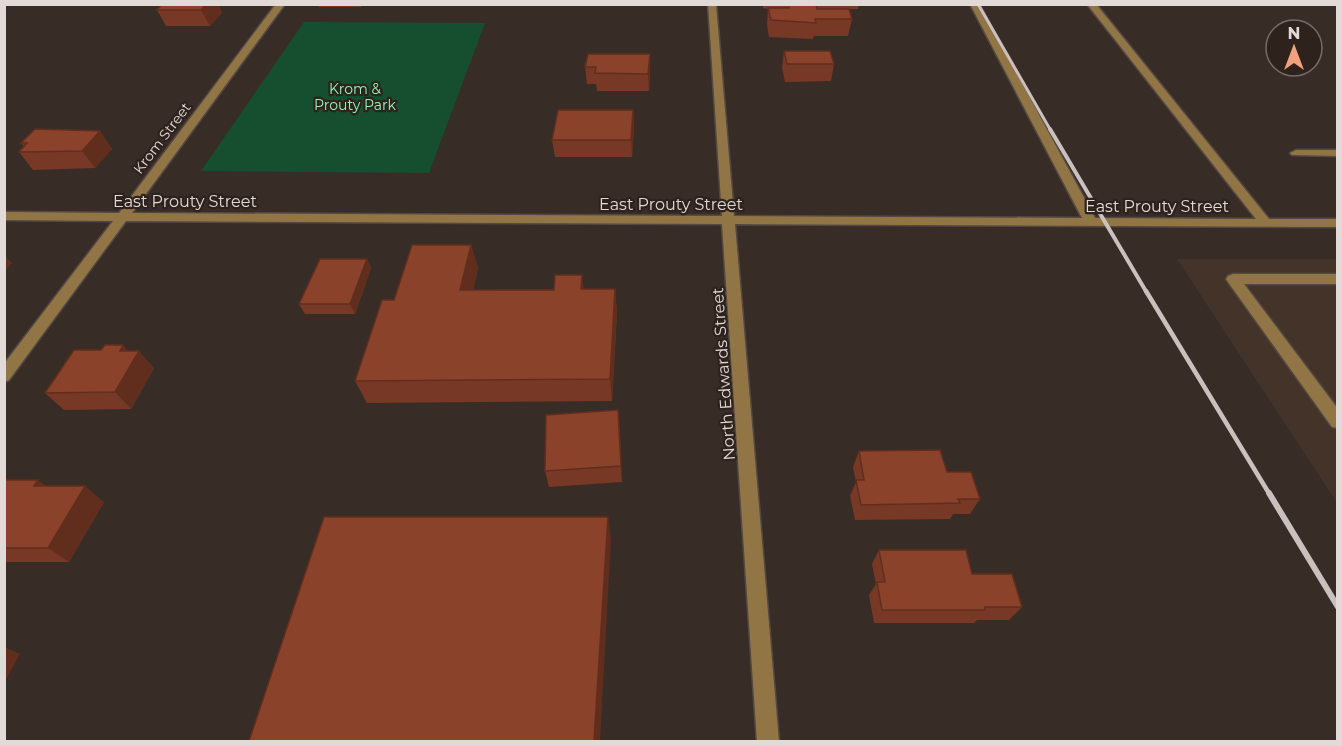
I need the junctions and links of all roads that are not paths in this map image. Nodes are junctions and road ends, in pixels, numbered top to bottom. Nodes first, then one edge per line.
1 (281, 4) edge
2 (712, 4) edge
3 (974, 4) edge
4 (1091, 4) edge
5 (1296, 153) dead end
6 (1338, 153) edge
7 (4, 216) edge
8 (122, 217) junction
9 (730, 221) junction
10 (1091, 222) junction
11 (1266, 223) junction
12 (1336, 225) edge
13 (1338, 279) edge
14 (4, 376) edge
15 (1338, 422) edge
16 (768, 741) edge

1 - 8 street, Krom Street
2 - 9 street, North Edwards Street
3 - 10 street
4 - 11 street
5 - 6 street
7 - 8 street, East Prouty Street
8 - 9 street, East Prouty Street
8 - 14 street, Krom Street
9 - 10 street, East Prouty Street
9 - 16 street, North Edwards Street
10 - 11 street, East Prouty Street
11 - 12 street, East Prouty Street
13 - 15 street

